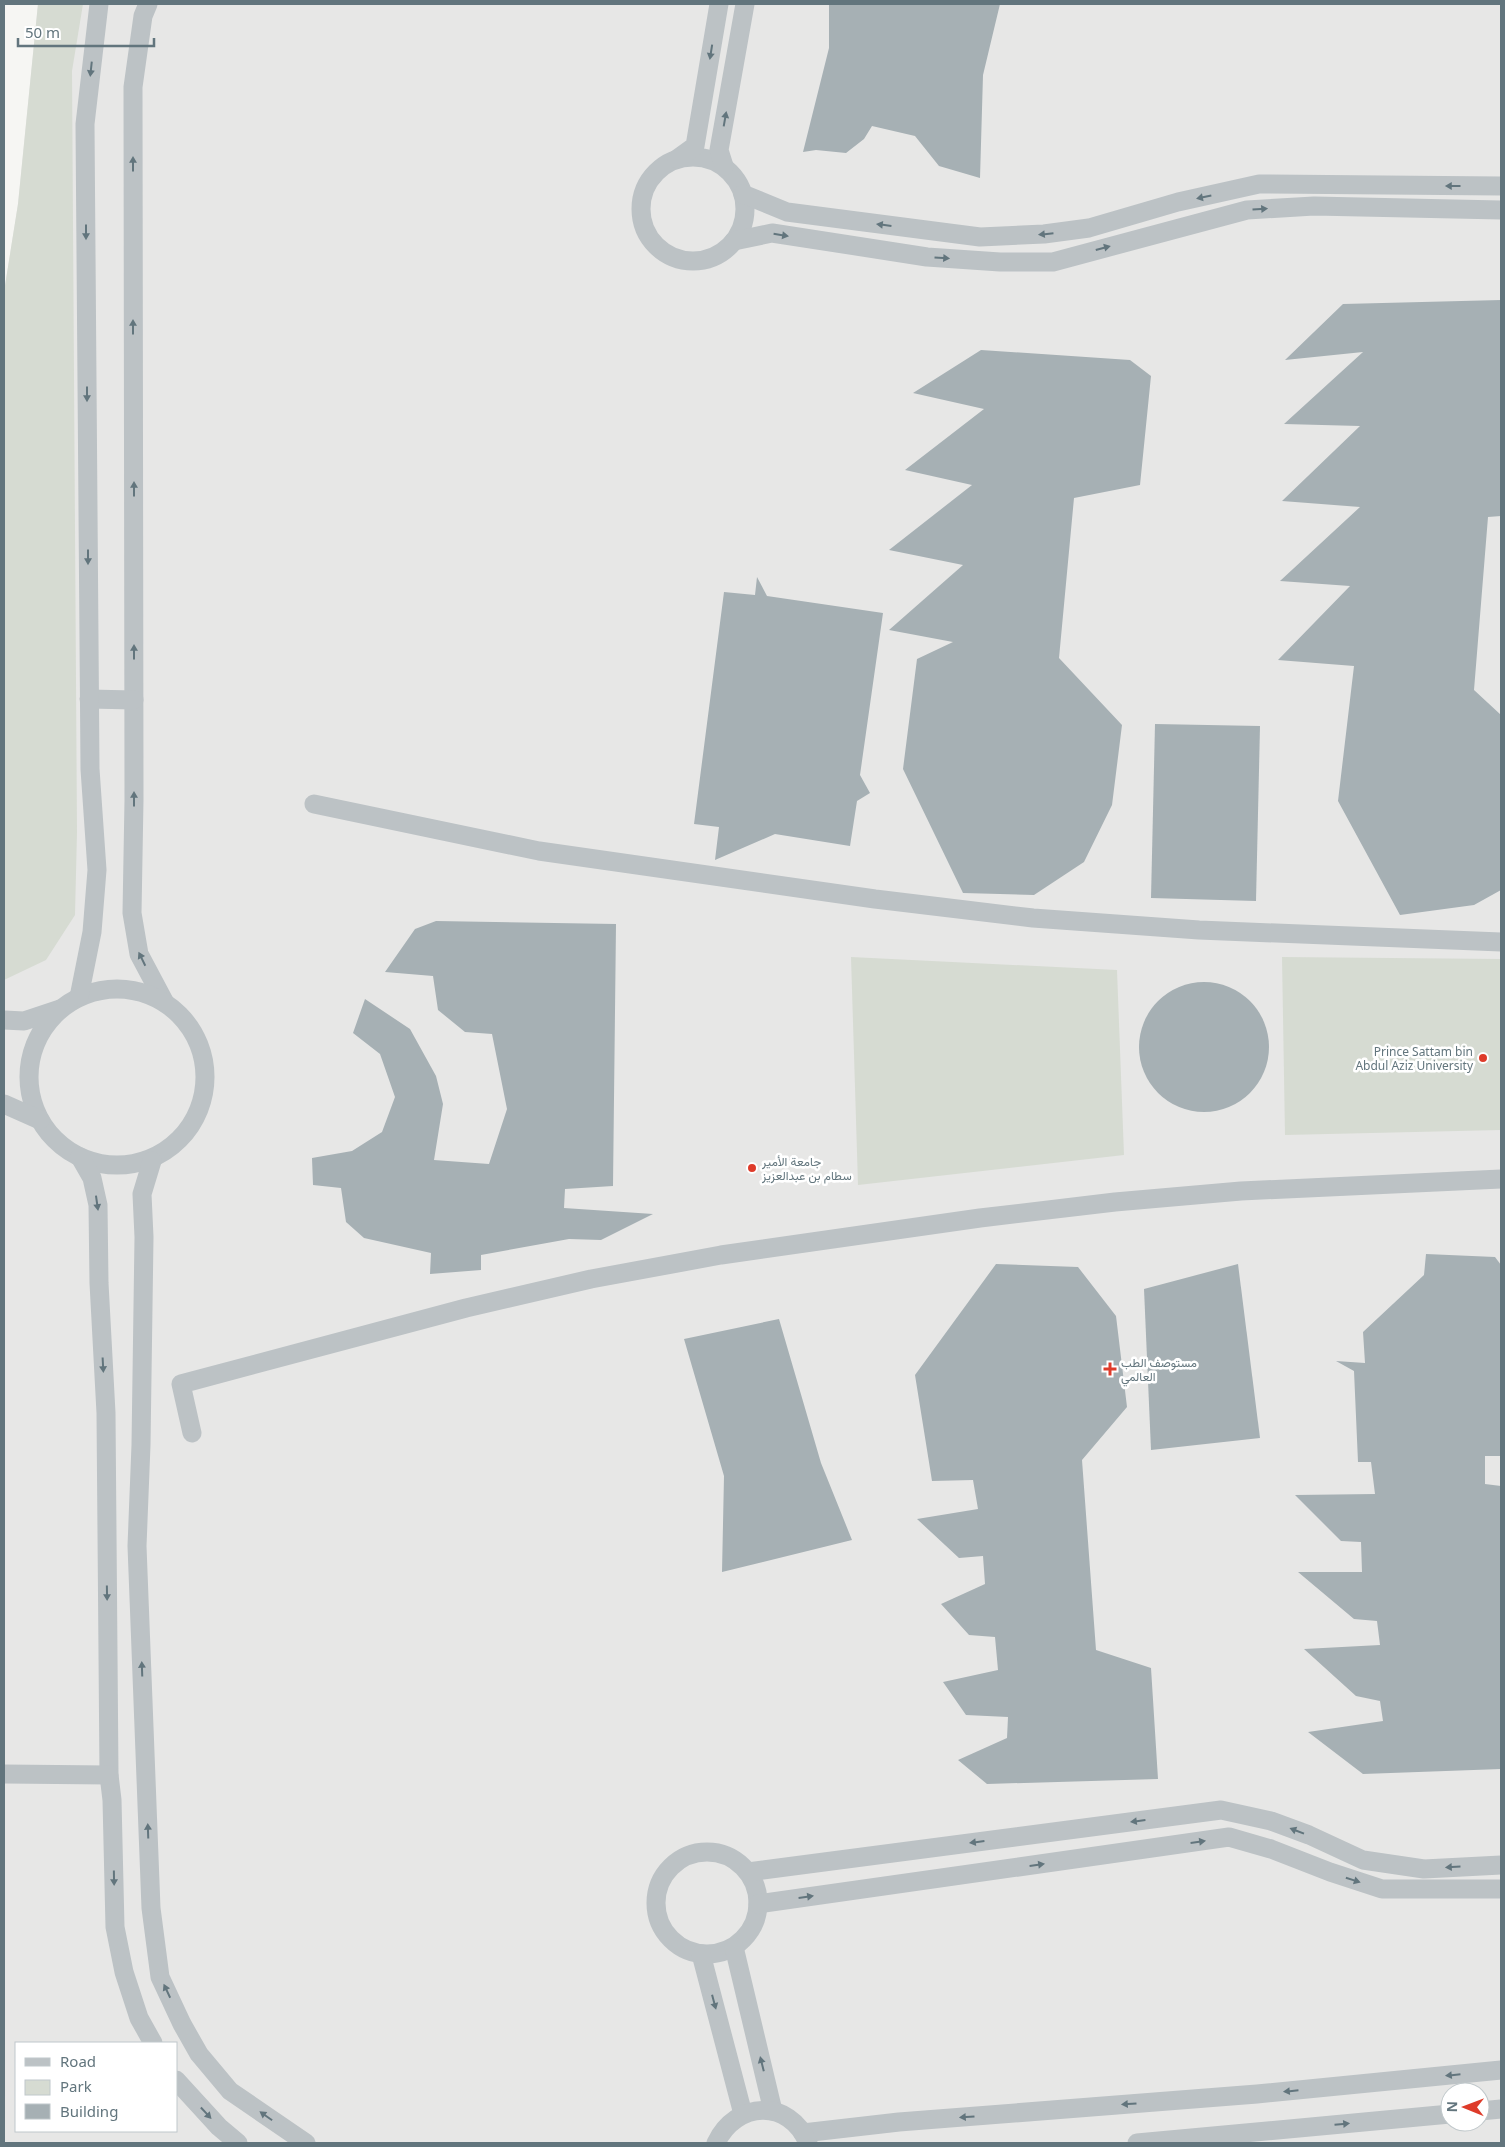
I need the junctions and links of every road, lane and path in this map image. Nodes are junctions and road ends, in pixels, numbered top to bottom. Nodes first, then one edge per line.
1 (99, 4) edge
2 (148, 4) edge
3 (719, 4) edge
4 (745, 4) edge
5 (676, 159) junction
6 (724, 166) junction
7 (1501, 186) edge
8 (742, 194) junction
9 (1501, 210) edge
10 (734, 241) junction
11 (89, 699) junction
12 (134, 700) junction
13 (314, 804) dead end
14 (1501, 942) edge
15 (79, 997) junction
16 (165, 1002) junction
17 (61, 1008) junction
18 (4, 1020) edge
19 (4, 1104) edge
20 (40, 1120) junction
21 (80, 1157) junction
22 (152, 1161) junction
23 (1501, 1179) edge
24 (192, 1432) dead end
25 (107, 1544) junction
26 (137, 1546) junction
27 (4, 1774) edge
28 (109, 1775) junction
29 (1501, 1865) edge
30 (748, 1872) junction
31 (1501, 1889) edge
32 (758, 1904) junction
33 (734, 1947) junction
34 (701, 1954) junction
35 (152, 2042) edge
36 (1501, 2070) edge
37 (178, 2082) edge
38 (773, 2111) junction
39 (743, 2114) junction
40 (1440, 2115) edge
41 (805, 2138) edge
42 (238, 2143) edge
43 (306, 2143) edge
44 (716, 2143) edge
45 (1137, 2143) edge

1 -> 11 street
12 -> 2 street
3 -> 5 street
6 -> 4 street
5 - 6 street
5 - 10 street
6 - 8 street
7 -> 8 street
8 - 10 street
10 -> 9 street
11 - 12 street
11 - 15 street
16 -> 12 street
13 - 14 street
15 - 16 street
15 - 17 street
16 - 22 street
17 - 18 street
17 - 20 street
19 - 20 street
20 - 21 street
21 - 22 street
21 -> 25 street
22 - 26 street
23 - 24 street
25 - 26 street
25 -> 28 street
43 -> 26 street
27 - 28 street
28 -> 35 street
29 -> 30 street
30 - 32 street
30 - 34 street
32 -> 31 street
32 - 33 street
33 - 34 street
38 -> 33 street
34 -> 39 street
36 -> 41 street
37 -> 42 street
38 - 39 street
38 - 41 street
39 - 44 street
45 -> 40 street

